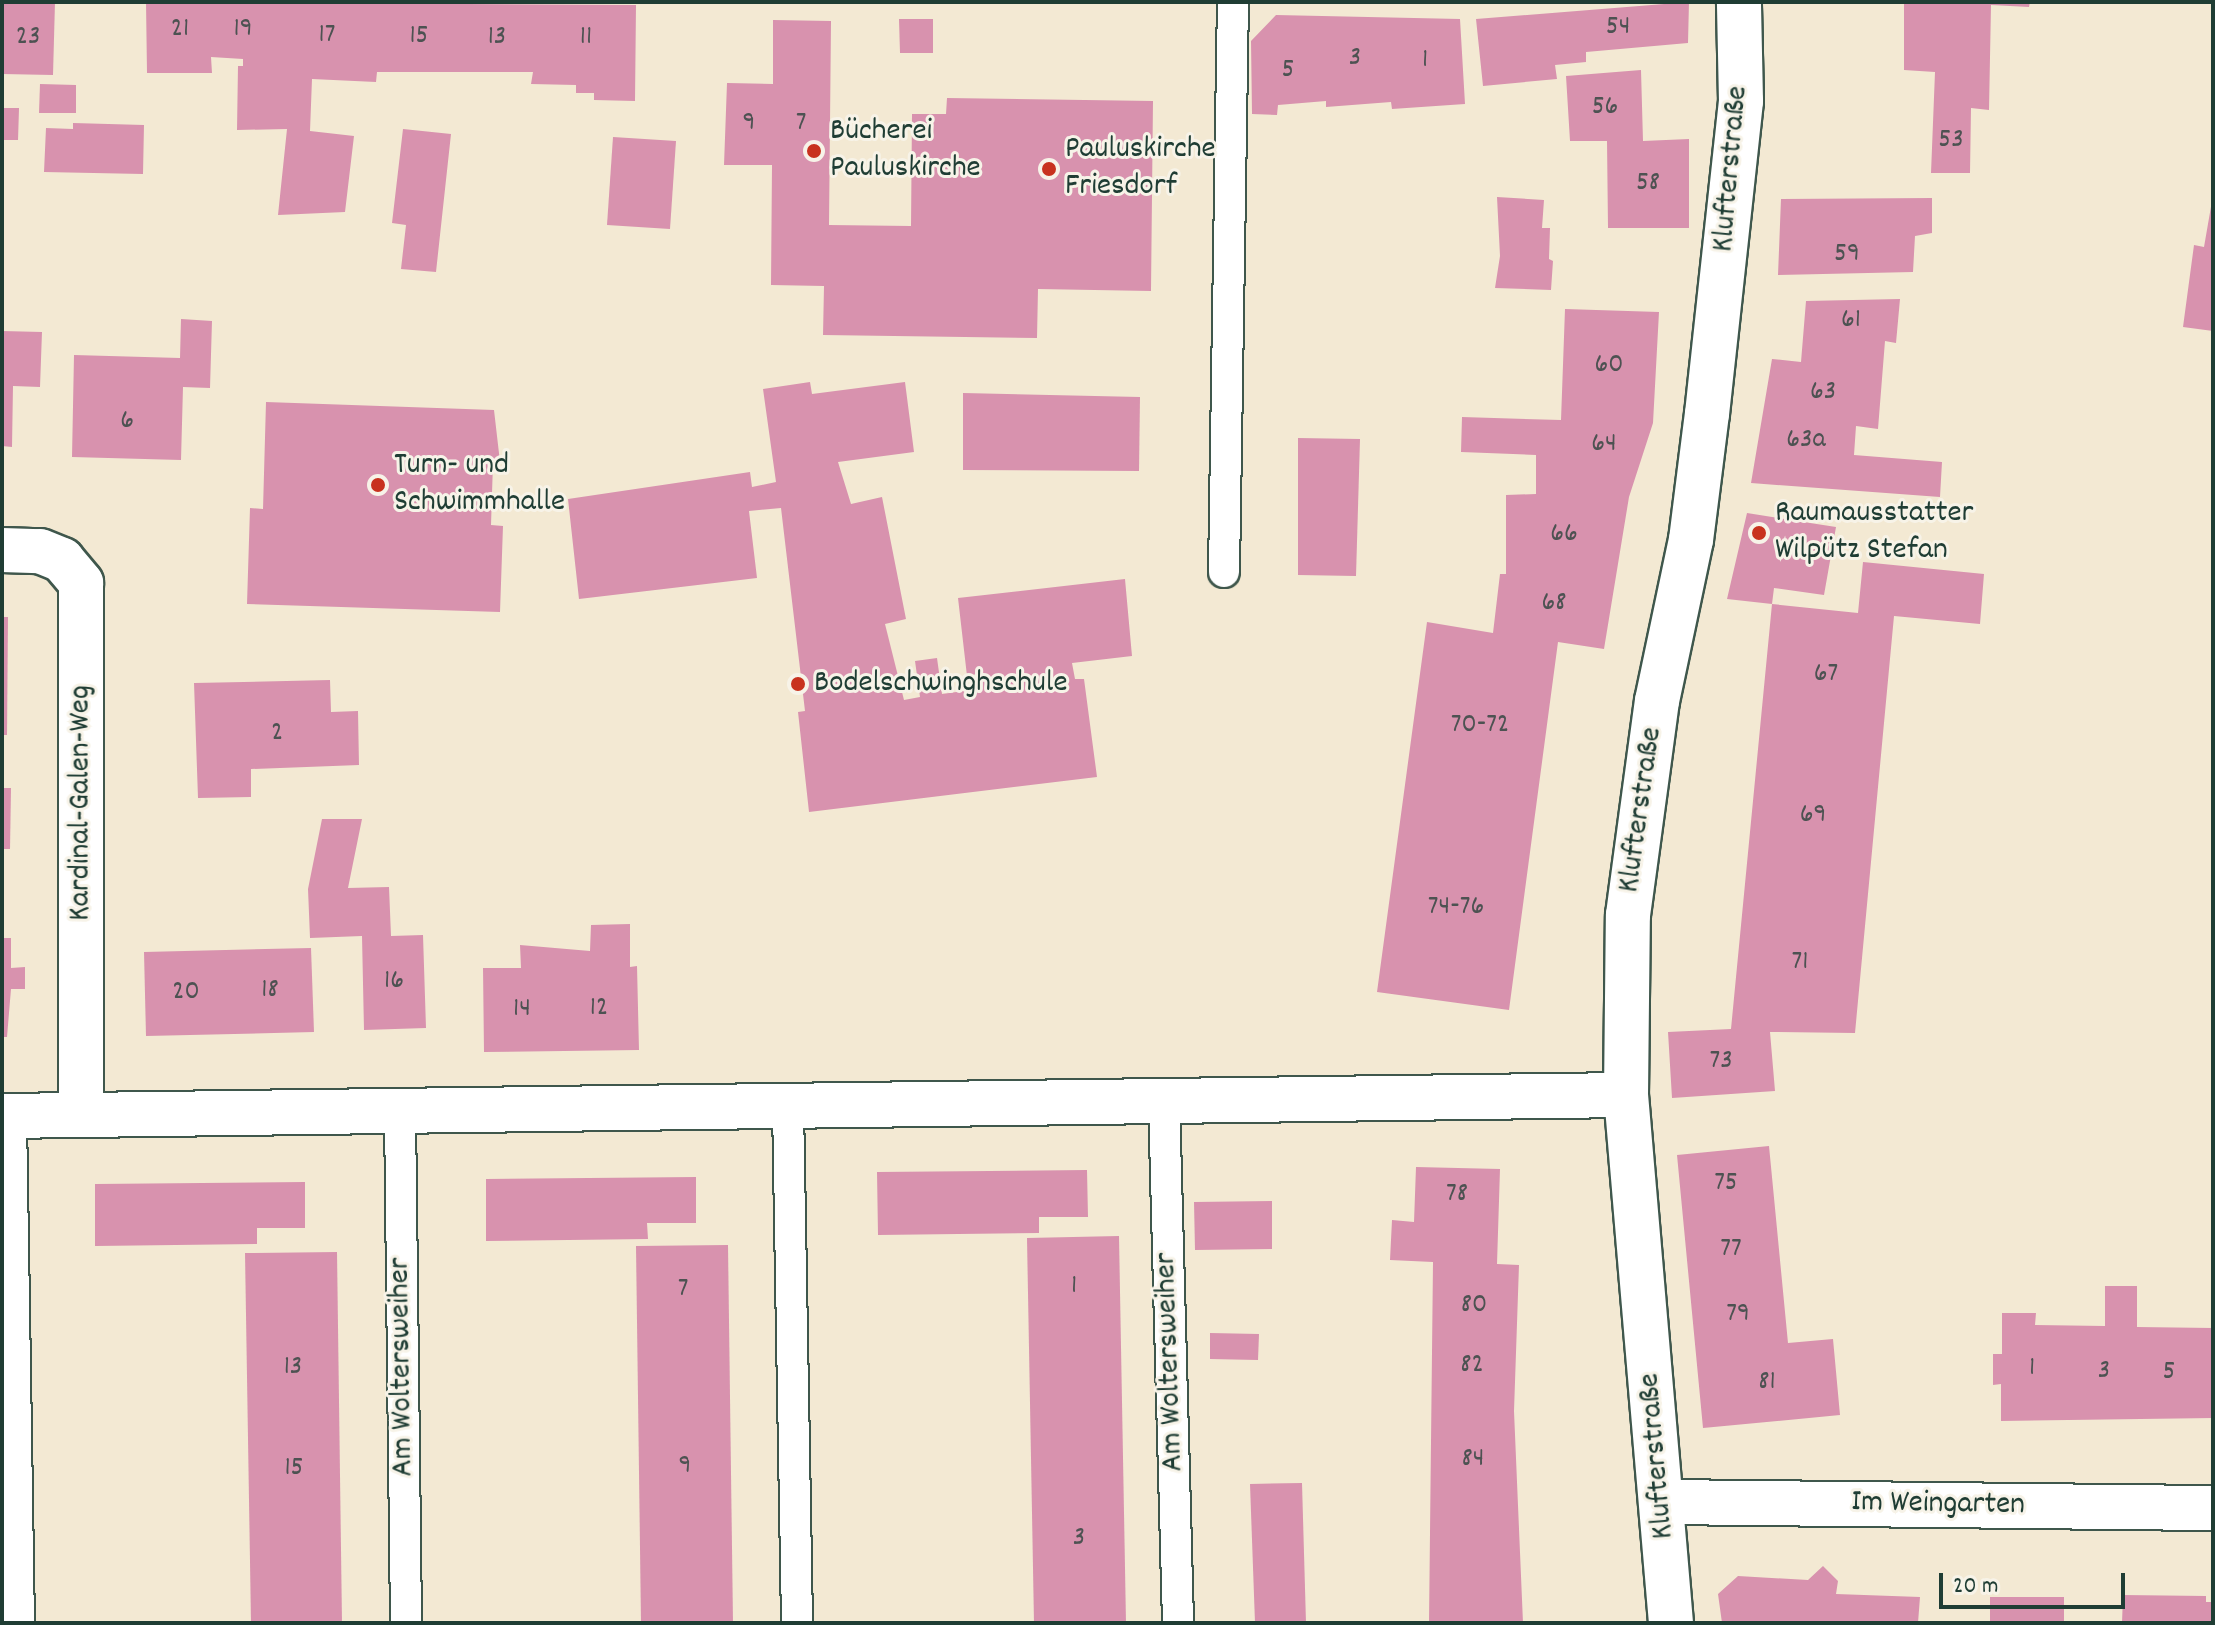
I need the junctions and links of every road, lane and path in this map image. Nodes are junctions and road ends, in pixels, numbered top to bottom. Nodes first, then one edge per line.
1 (1233, 2) edge
2 (1739, 2) edge
3 (2, 550) edge
4 (1224, 572) dead end
5 (1626, 1095) junction
6 (1164, 1101) junction
7 (788, 1106) junction
8 (400, 1111) junction
9 (81, 1115) junction
10 (3, 1116) edge
11 (1663, 1502) junction
12 (2213, 1508) edge
13 (12, 1623) edge
14 (406, 1623) edge
15 (797, 1623) edge
16 (1178, 1623) edge
17 (1671, 1623) edge

1 - 4 lane
2 - 5 street, Klufterstraße
3 - 9 street, Kardinal-Galen-Weg
5 - 6 street
5 - 11 street, Klufterstraße
6 - 7 street
6 - 16 lane, Am Woltersweiher
7 - 8 street
7 - 15 lane
8 - 9 street
8 - 14 lane, Am Woltersweiher
9 - 10 street
10 - 13 street
11 - 12 street, Im Weingarten
11 - 17 street, Klufterstraße

